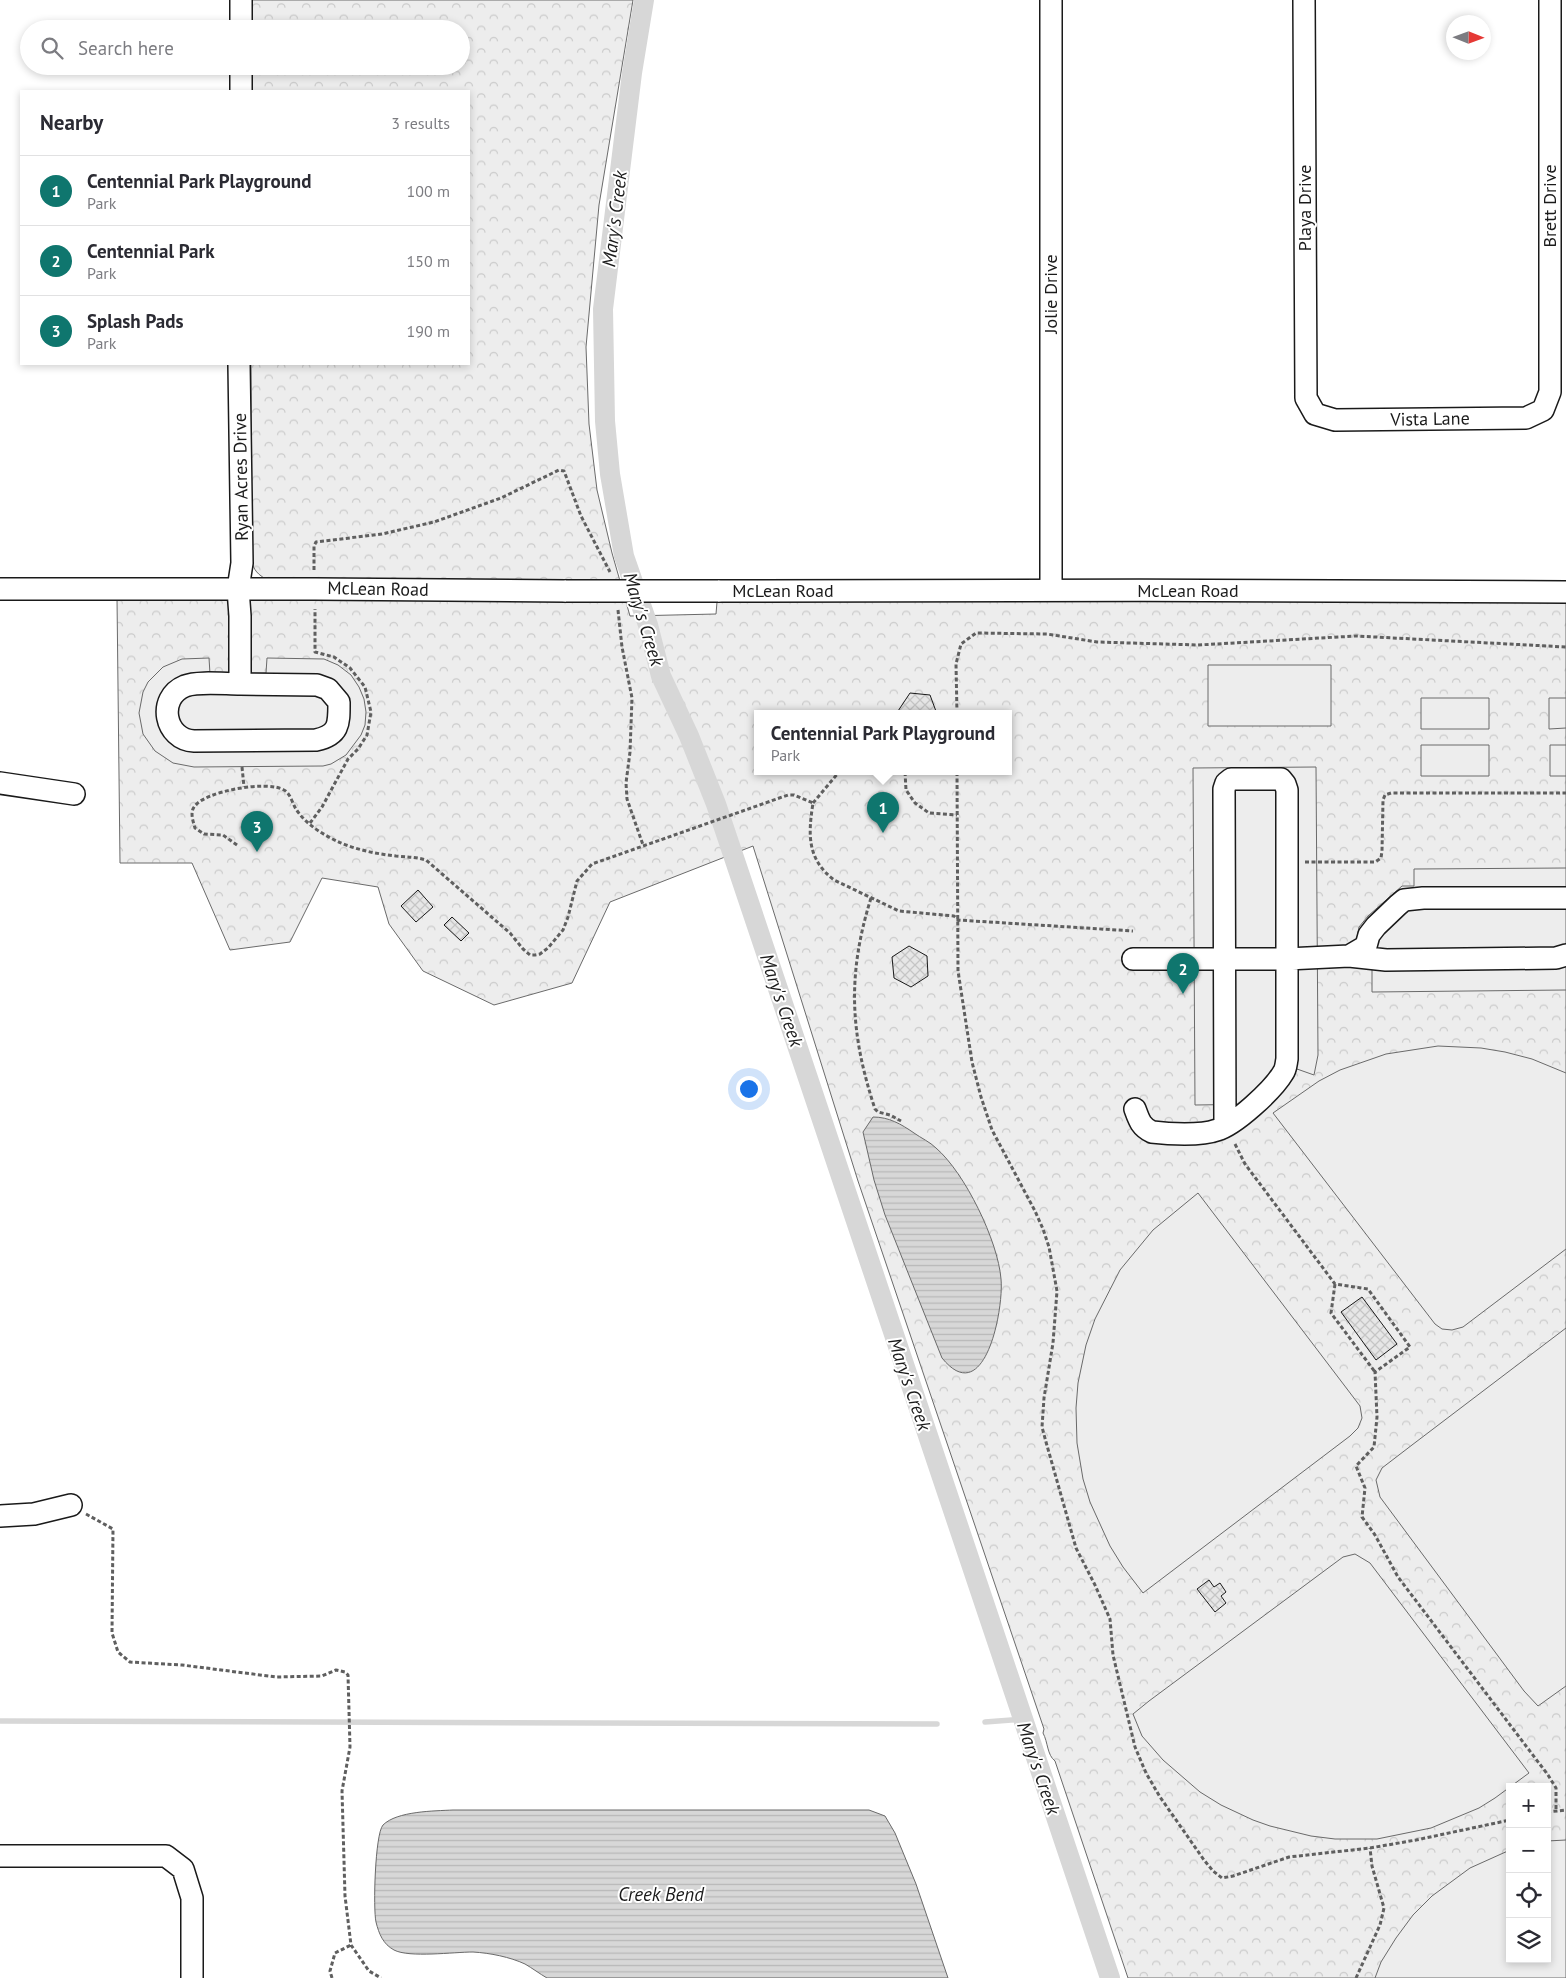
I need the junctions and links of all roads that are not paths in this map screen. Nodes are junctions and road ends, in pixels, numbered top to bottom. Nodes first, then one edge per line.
1 (241, 0) edge
2 (1051, 0) edge
3 (1304, 0) edge
4 (1550, 0) edge
5 (241, 20) edge
6 (241, 75) edge
7 (240, 90) edge
8 (239, 365) edge
9 (1544, 410) joint
10 (1315, 414) joint
11 (0, 589) edge
12 (238, 589) junction
13 (1051, 589) junction
14 (1566, 592) edge
15 (240, 684) junction
16 (0, 783) edge
17 (74, 794) dead end
18 (1566, 898) edge
19 (1566, 955) edge
20 (1349, 956) junction
21 (1287, 958) junction
22 (1133, 959) dead end
23 (1224, 959) junction
24 (1135, 1109) dead end
25 (1225, 1126) junction
26 (71, 1505) road end
27 (0, 1516) edge
28 (0, 1856) edge
29 (192, 1978) edge

1 - 5 street
2 - 13 street, Jolie Drive
3 - 10 street, Playa Drive
4 - 9 street, Brett Drive
6 - 7 street
8 - 12 street, Ryan Acres Drive
9 - 10 street, Vista Lane
11 - 12 street, McLean Road
12 - 13 street, McLean Road, bridge
12 - 15 street, Ryan Acres Drive
13 - 14 street, McLean Road
15 - 15 street
16 - 17 street
18 - 20 street
19 - 20 street
20 - 21 street
21 - 23 street
21 - 23 street
21 - 25 street
22 - 23 street
23 - 25 street
24 - 25 street
26 - 27 street
28 - 29 street

